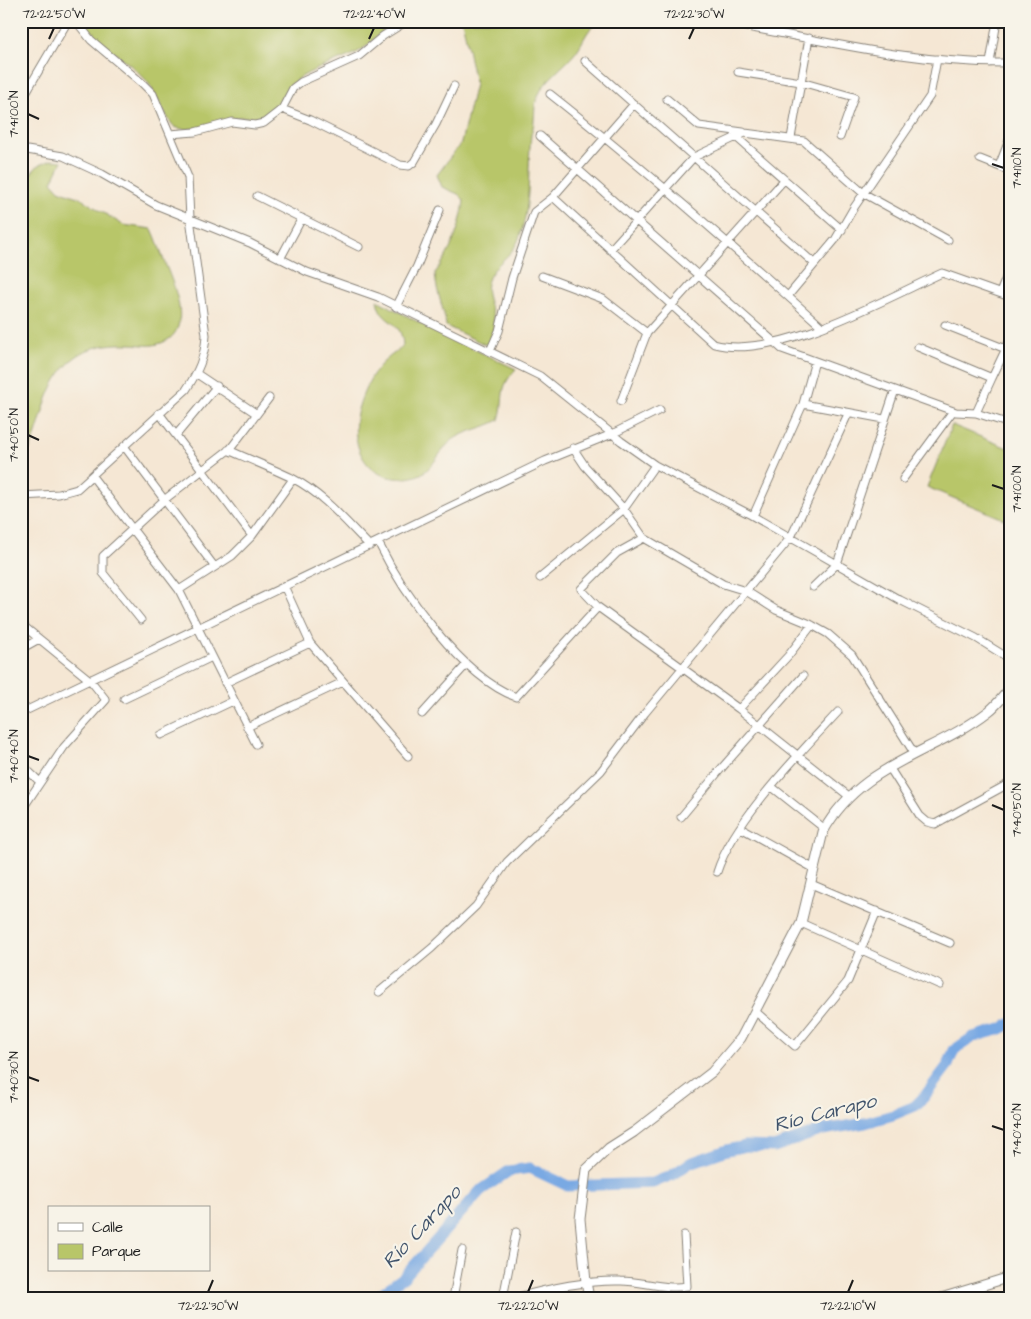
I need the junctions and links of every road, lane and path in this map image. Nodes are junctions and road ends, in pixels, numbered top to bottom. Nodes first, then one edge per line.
1 (68, 21) edge
2 (76, 21) edge
3 (407, 21) edge
4 (715, 21) edge
5 (768, 21) edge
6 (997, 21) edge
7 (767, 30) junction
8 (808, 38) junction
9 (937, 59) junction
10 (585, 61) dead end
11 (990, 63) junction
12 (1010, 63) edge
13 (738, 72) dead end
14 (801, 82) junction
15 (454, 86) dead end
16 (550, 94) dead end
17 (667, 99) dead end
18 (21, 101) edge
19 (634, 104) junction
20 (282, 109) junction
21 (745, 133) junction
22 (170, 134) junction
23 (540, 136) dead end
24 (735, 136) junction
25 (604, 137) junction
26 (840, 137) dead end
27 (791, 138) junction
28 (1010, 138) edge
29 (21, 149) edge
30 (694, 157) junction
31 (980, 159) dead end
32 (999, 166) junction
33 (577, 169) junction
34 (1010, 171) edge
35 (784, 180) junction
36 (664, 189) junction
37 (863, 194) junction
38 (257, 196) dead end
39 (553, 198) junction
40 (440, 210) dead end
41 (756, 212) junction
42 (190, 218) junction
43 (302, 218) junction
44 (636, 220) junction
45 (842, 230) junction
46 (948, 240) dead end
47 (728, 243) junction
48 (359, 247) dead end
49 (610, 250) junction
50 (280, 259) junction
51 (815, 264) junction
52 (1010, 268) edge
53 (700, 275) junction
54 (542, 276) dead end
55 (1000, 293) junction
56 (788, 296) junction
57 (1010, 297) edge
58 (673, 305) junction
59 (396, 307) junction
60 (945, 325) dead end
61 (822, 327) junction
62 (647, 333) junction
63 (1010, 340) edge
64 (774, 341) junction
65 (918, 347) dead end
66 (1006, 349) junction
67 (490, 352) junction
68 (815, 361) junction
69 (197, 374) junction
70 (992, 378) junction
71 (217, 386) junction
72 (895, 390) junction
73 (269, 398) dead end
74 (621, 401) dead end
75 (803, 404) junction
76 (660, 410) dead end
77 (953, 411) junction
78 (159, 413) junction
79 (976, 413) junction
80 (257, 414) junction
81 (848, 414) junction
82 (884, 420) junction
83 (1010, 424) edge
84 (177, 434) junction
85 (612, 434) junction
86 (124, 446) junction
87 (573, 448) junction
88 (228, 450) junction
89 (655, 465) junction
90 (202, 468) junction
91 (92, 476) junction
92 (293, 479) junction
93 (903, 479) dead end
94 (21, 496) edge
95 (164, 500) junction
96 (624, 509) junction
97 (753, 516) junction
98 (132, 527) junction
99 (252, 536) junction
100 (792, 537) junction
101 (644, 538) junction
102 (378, 542) junction
103 (370, 546) junction
104 (838, 564) junction
105 (214, 566) junction
106 (540, 578) dead end
107 (813, 587) dead end
108 (285, 588) junction
109 (179, 590) junction
110 (746, 591) junction
111 (598, 607) junction
112 (142, 620) dead end
113 (21, 624) edge
114 (812, 625) junction
115 (198, 630) junction
116 (39, 639) junction
117 (310, 643) junction
118 (21, 649) edge
119 (212, 657) junction
120 (1010, 660) edge
121 (466, 665) junction
122 (683, 670) junction
123 (803, 676) dead end
124 (91, 681) junction
125 (343, 682) junction
126 (225, 684) junction
127 (1010, 689) edge
128 (124, 699) dead end
129 (233, 701) junction
130 (739, 709) junction
131 (838, 712) dead end
132 (21, 713) edge
133 (422, 714) dead end
134 (759, 725) junction
135 (247, 728) junction
136 (161, 735) dead end
137 (256, 744) dead end
138 (914, 753) junction
139 (798, 755) junction
140 (408, 756) dead end
141 (21, 764) edge
142 (889, 767) junction
143 (40, 782) junction
144 (1010, 783) edge
145 (772, 787) junction
146 (850, 797) junction
147 (21, 811) edge
148 (681, 817) dead end
149 (740, 828) junction
150 (824, 829) junction
151 (813, 868) junction
152 (717, 872) dead end
153 (811, 884) junction
154 (877, 911) junction
155 (801, 923) junction
156 (950, 943) dead end
157 (861, 950) junction
158 (940, 985) dead end
159 (379, 992) dead end
160 (756, 1012) junction
161 (516, 1232) dead end
162 (684, 1235) dead end
163 (462, 1250) dead end
164 (1008, 1277) edge
165 (586, 1282) junction
166 (1010, 1290) edge
167 (453, 1298) edge
168 (503, 1298) edge
169 (514, 1298) edge
170 (590, 1298) edge
171 (941, 1298) edge

1 - 18 street
2 - 22 street
3 - 20 street
4 - 7 street
5 - 7 street
6 - 11 street
7 - 8 street
8 - 9 street
8 - 14 street
9 - 11 street
9 - 37 street
10 - 19 street
11 - 12 street
13 - 14 street
14 - 26 street
14 - 27 street
15 - 20 street
16 - 25 street
17 - 21 street
19 - 25 street
19 - 30 street
20 - 22 street
21 - 24 street
21 - 27 street
22 - 42 street
23 - 33 street
24 - 30 street
24 - 35 street
25 - 33 street
25 - 36 street
27 - 37 street
28 - 32 street
29 - 42 street
30 - 36 street
30 - 41 street
31 - 32 street
32 - 34 street
33 - 39 street
33 - 44 street
35 - 41 street
35 - 45 street
36 - 44 street
36 - 47 street
37 - 45 street
37 - 46 street
38 - 43 street
39 - 49 street
39 - 67 street
40 - 59 street
41 - 47 street
41 - 51 street
42 - 50 street
42 - 69 street
43 - 48 street
43 - 50 street
44 - 49 street
44 - 53 street
45 - 51 street
47 - 53 street
47 - 56 street
49 - 58 street
50 - 59 street
51 - 56 street
52 - 55 street
53 - 58 street
53 - 64 street
54 - 62 street
55 - 57 street
55 - 61 street
56 - 61 street
58 - 62 street
58 - 64 street
59 - 67 street
60 - 66 street
61 - 64 street
62 - 74 street
63 - 66 street
64 - 68 street
65 - 70 street
66 - 70 street
67 - 85 street
68 - 72 street
68 - 75 street
69 - 71 street
69 - 78 street
70 - 79 street
71 - 80 street
71 - 84 street
72 - 77 street
72 - 82 street
73 - 80 street
75 - 81 street
75 - 97 street
76 - 85 street
77 - 79 street
77 - 93 street
78 - 84 street
78 - 86 street
79 - 83 street
80 - 88 street
81 - 82 street
81 - 100 street
82 - 104 street
84 - 90 street
85 - 87 street
85 - 89 street
86 - 91 street
86 - 95 street
87 - 96 street
87 - 102 street
88 - 90 street
88 - 92 street
89 - 96 street
89 - 97 street
90 - 95 street
90 - 99 street
91 - 94 street
91 - 98 street
92 - 99 street
92 - 103 street
95 - 98 street
95 - 105 street
96 - 101 street
96 - 106 street
97 - 100 street
98 - 109 street
98 - 112 street
99 - 105 street
100 - 104 street
100 - 110 street
101 - 110 street
101 - 111 street
102 - 103 street
102 - 121 street
103 - 108 street
104 - 107 street
104 - 120 street
105 - 109 street
108 - 115 street
108 - 117 street
109 - 115 street
110 - 114 street
110 - 122 street
111 - 121 street
111 - 122 street
113 - 116 street
114 - 130 street
114 - 138 street
115 - 119 street
115 - 124 street
116 - 118 street
116 - 124 street
117 - 125 street
117 - 126 street
119 - 126 street
119 - 128 street
121 - 133 street
122 - 130 street
122 - 159 street
123 - 134 street
124 - 132 street
124 - 143 street
125 - 135 street
125 - 140 street
126 - 129 street
127 - 138 street
129 - 135 street
129 - 136 street
130 - 134 street
131 - 139 street
134 - 139 street
134 - 148 street
135 - 137 street
138 - 142 street
139 - 145 street
139 - 146 street
141 - 143 street
142 - 144 street
142 - 146 street
143 - 147 street
145 - 149 street
145 - 150 street
146 - 150 street
149 - 151 street
149 - 152 street
150 - 151 street
151 - 153 street
153 - 154 street
153 - 155 street
154 - 156 street
154 - 157 street
155 - 157 street
155 - 160 street
157 - 158 street
157 - 160 street
160 - 165 street
161 - 168 street
162 - 165 street
163 - 167 street
164 - 166 street
164 - 171 street
165 - 169 street
165 - 170 street

